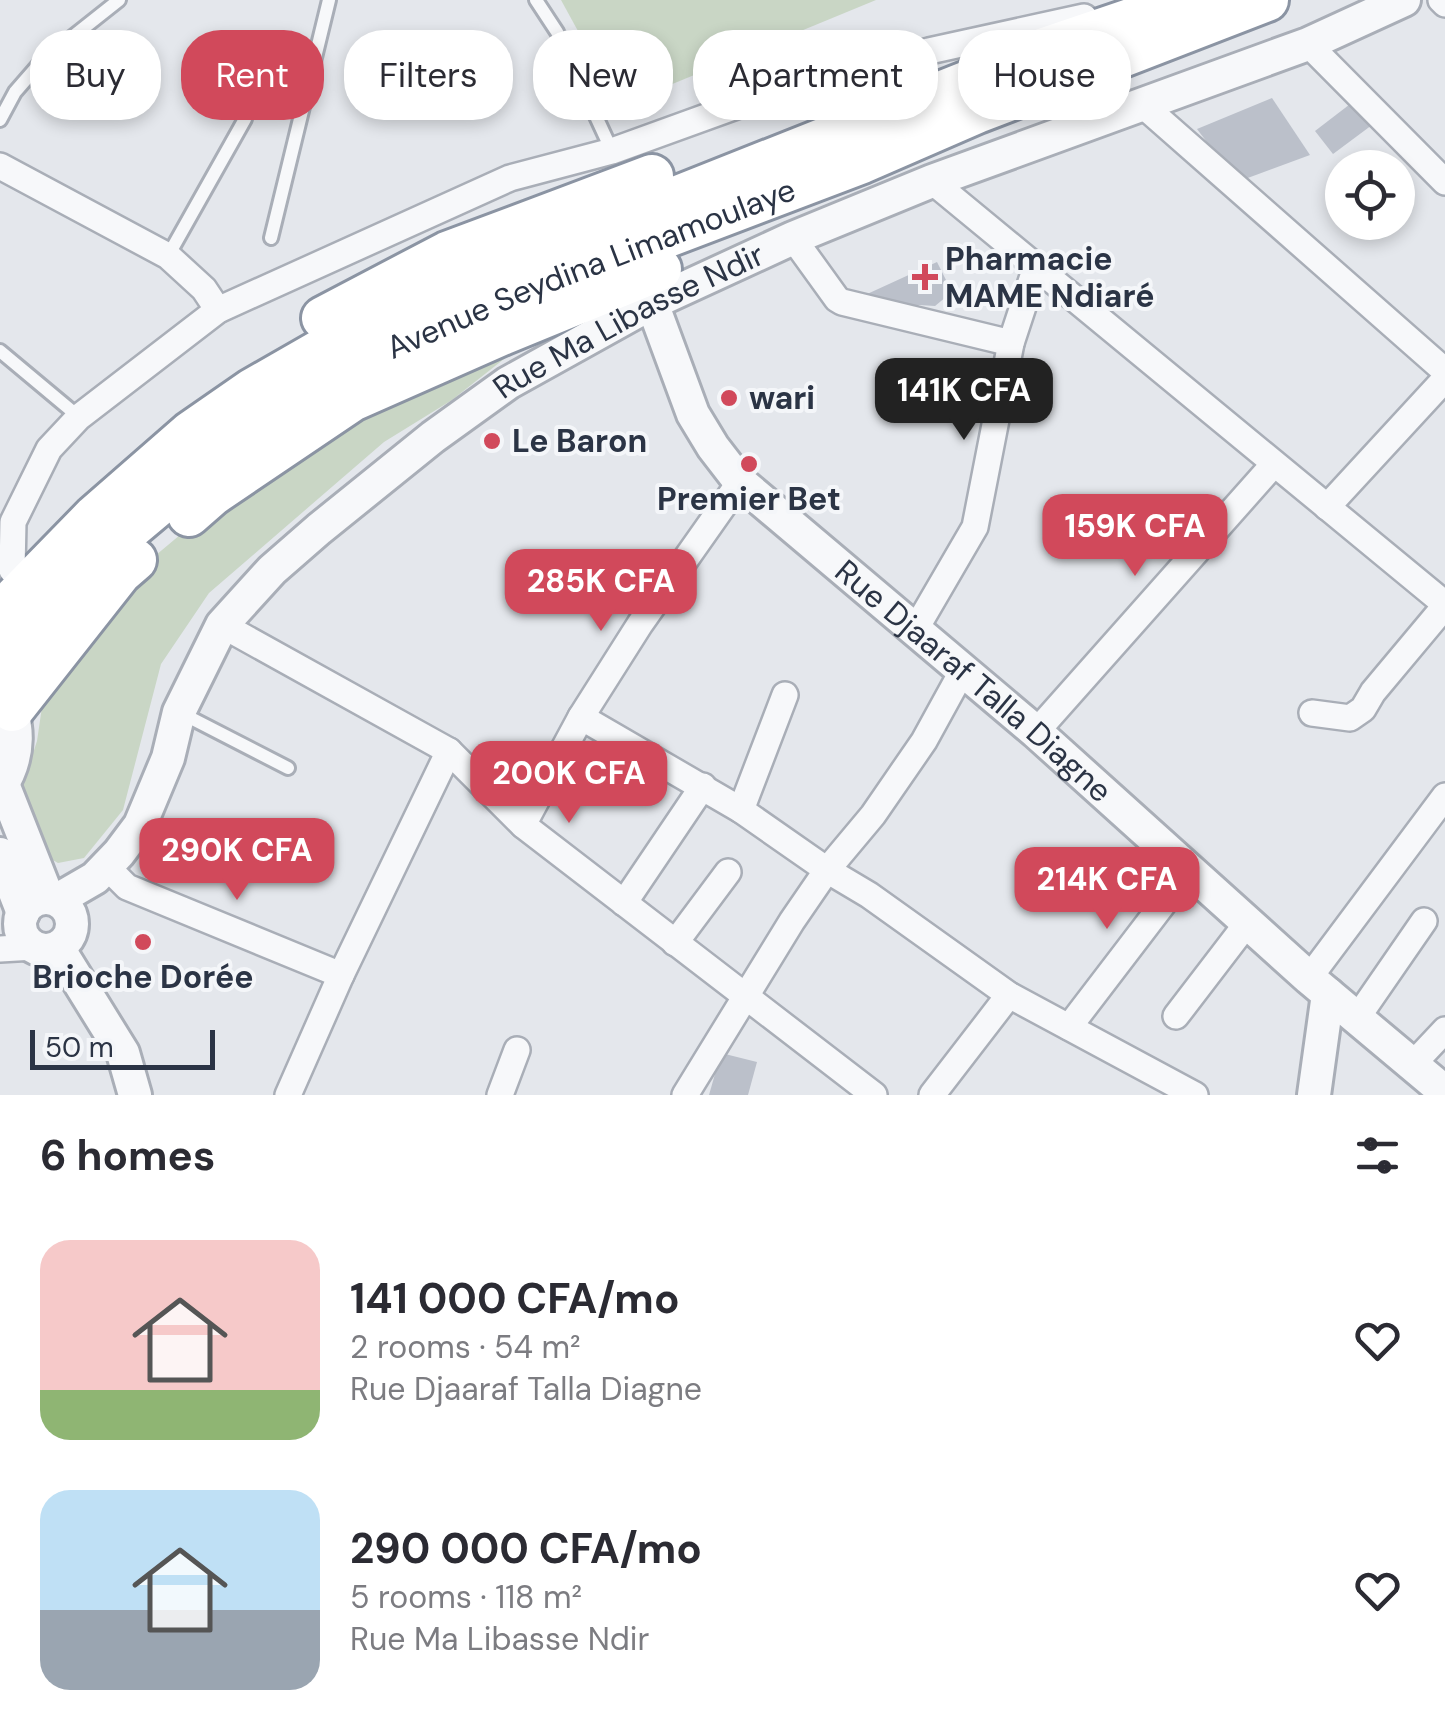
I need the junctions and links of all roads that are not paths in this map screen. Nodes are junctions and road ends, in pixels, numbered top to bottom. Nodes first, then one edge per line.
1 (119, 0) edge
2 (328, 0) edge
3 (536, 0) edge
4 (1168, 0) edge
5 (1189, 0) edge
6 (1266, 0) edge
7 (1404, 0) edge
8 (1102, 30) edge
9 (1308, 44) junction
10 (1131, 45) edge
11 (958, 97) edge
12 (958, 102) edge
13 (1144, 106) junction
14 (958, 108) edge
15 (0, 120) edge
16 (246, 120) dead end
17 (612, 151) junction
18 (0, 166) edge
19 (932, 181) junction
20 (1445, 182) edge
21 (271, 238) dead end
22 (794, 238) junction
23 (168, 256) junction
24 (1036, 267) junction
25 (652, 303) junction
26 (218, 310) junction
27 (1011, 343) junction
28 (0, 351) edge
29 (1445, 370) edge
30 (1445, 378) edge
31 (79, 416) junction
32 (199, 448) junction
33 (1274, 464) junction
34 (740, 482) junction
35 (1327, 506) junction
36 (6, 578) edge
37 (1443, 600) edge
38 (0, 618) edge
39 (222, 626) junction
40 (915, 630) junction
41 (963, 670) junction
42 (4, 691) edge
43 (785, 695) dead end
44 (179, 712) junction
45 (1312, 712) dead end
46 (581, 717) junction
47 (1036, 732) junction
48 (449, 751) junction
49 (288, 768) dead end
50 (1, 786) edge
51 (703, 786) junction
52 (1445, 796) edge
53 (742, 810) junction
54 (523, 825) junction
55 (0, 854) edge
56 (108, 867) junction
57 (828, 870) junction
58 (1189, 870) junction
59 (728, 872) dead end
60 (42, 903) junction
61 (624, 903) junction
62 (1248, 922) junction
63 (1424, 922) dead end
64 (676, 943) junction
65 (46, 947) junction
66 (0, 949) edge
67 (341, 975) junction
68 (1319, 986) junction
69 (1009, 995) junction
70 (744, 996) junction
71 (1176, 1016) dead end
72 (1357, 1018) junction
73 (1069, 1027) junction
74 (1445, 1030) edge
75 (517, 1050) dead end
76 (1413, 1064) junction
77 (1445, 1092) edge
78 (135, 1095) edge
79 (288, 1095) edge
80 (500, 1095) edge
81 (685, 1095) edge
82 (874, 1095) edge
83 (932, 1095) edge
84 (1195, 1095) edge
85 (1314, 1095) edge

1 - 15 lane
2 - 21 lane
3 - 17 lane
4 - 17 street
5 - 8 highway, Avenue Seydina Limamoulaye
6 - 10 highway, Avenue Seydina Limamoulaye
7 - 9 street, Rue Ma Libasse Ndir
9 - 13 street, Rue Ma Libasse Ndir
9 - 20 street
11 - 36 highway
12 - 32 highway, Avenue Seydina Limamoulaye
13 - 19 street, Rue Ma Libasse Ndir
13 - 29 street
14 - 42 highway
16 - 23 lane
17 - 26 street
18 - 23 street
19 - 22 street, Rue Ma Libasse Ndir
19 - 24 street
22 - 25 street, Rue Ma Libasse Ndir
22 - 27 street
23 - 26 street
24 - 27 street
24 - 33 street
25 - 34 street, Rue Djaaraf Talla Diagne
25 - 39 street, Rue Ma Libasse Ndir
26 - 31 street
27 - 40 street
28 - 31 lane
30 - 35 street
31 - 36 street
32 - 38 highway, Avenue Seydina Limamoulaye
32 - 42 highway, Avenue Seydina Limamoulaye
33 - 35 street
33 - 47 street
34 - 40 street, Rue Djaaraf Talla Diagne
34 - 46 street
35 - 37 street
37 - 45 street
39 - 44 street, Rue Ma Libasse Ndir
39 - 48 street
40 - 41 street, Rue Djaaraf Talla Diagne
41 - 47 street, Rue Djaaraf Talla Diagne
41 - 57 street
42 - 50 street
43 - 53 street
44 - 49 lane
44 - 56 street, Rue Ma Libasse Ndir
46 - 51 street
46 - 54 street
47 - 58 street, Rue Djaaraf Talla Diagne
48 - 54 street
48 - 67 street
50 - 60 street
51 - 53 street
51 - 61 street
52 - 68 street
53 - 57 street
54 - 61 street
55 - 60 street
56 - 60 street, Rue Ma Libasse Ndir
56 - 67 street
57 - 69 street
57 - 70 street
58 - 62 street, Rue Djaaraf Talla Diagne
58 - 73 street
59 - 64 street
60 - 65 street
60 - 65 street
61 - 64 street
62 - 68 street, Rue Djaaraf Talla Diagne
62 - 71 street
63 - 72 street
64 - 70 street
65 - 66 street
65 - 78 street
67 - 79 street
68 - 72 street, Rue Djaaraf Talla Diagne
68 - 85 street
69 - 73 street
69 - 83 street
70 - 81 street
70 - 82 street
72 - 76 street, Rue Djaaraf Talla Diagne
73 - 84 street
74 - 76 street
75 - 80 street
76 - 77 street, Rue Djaaraf Talla Diagne

